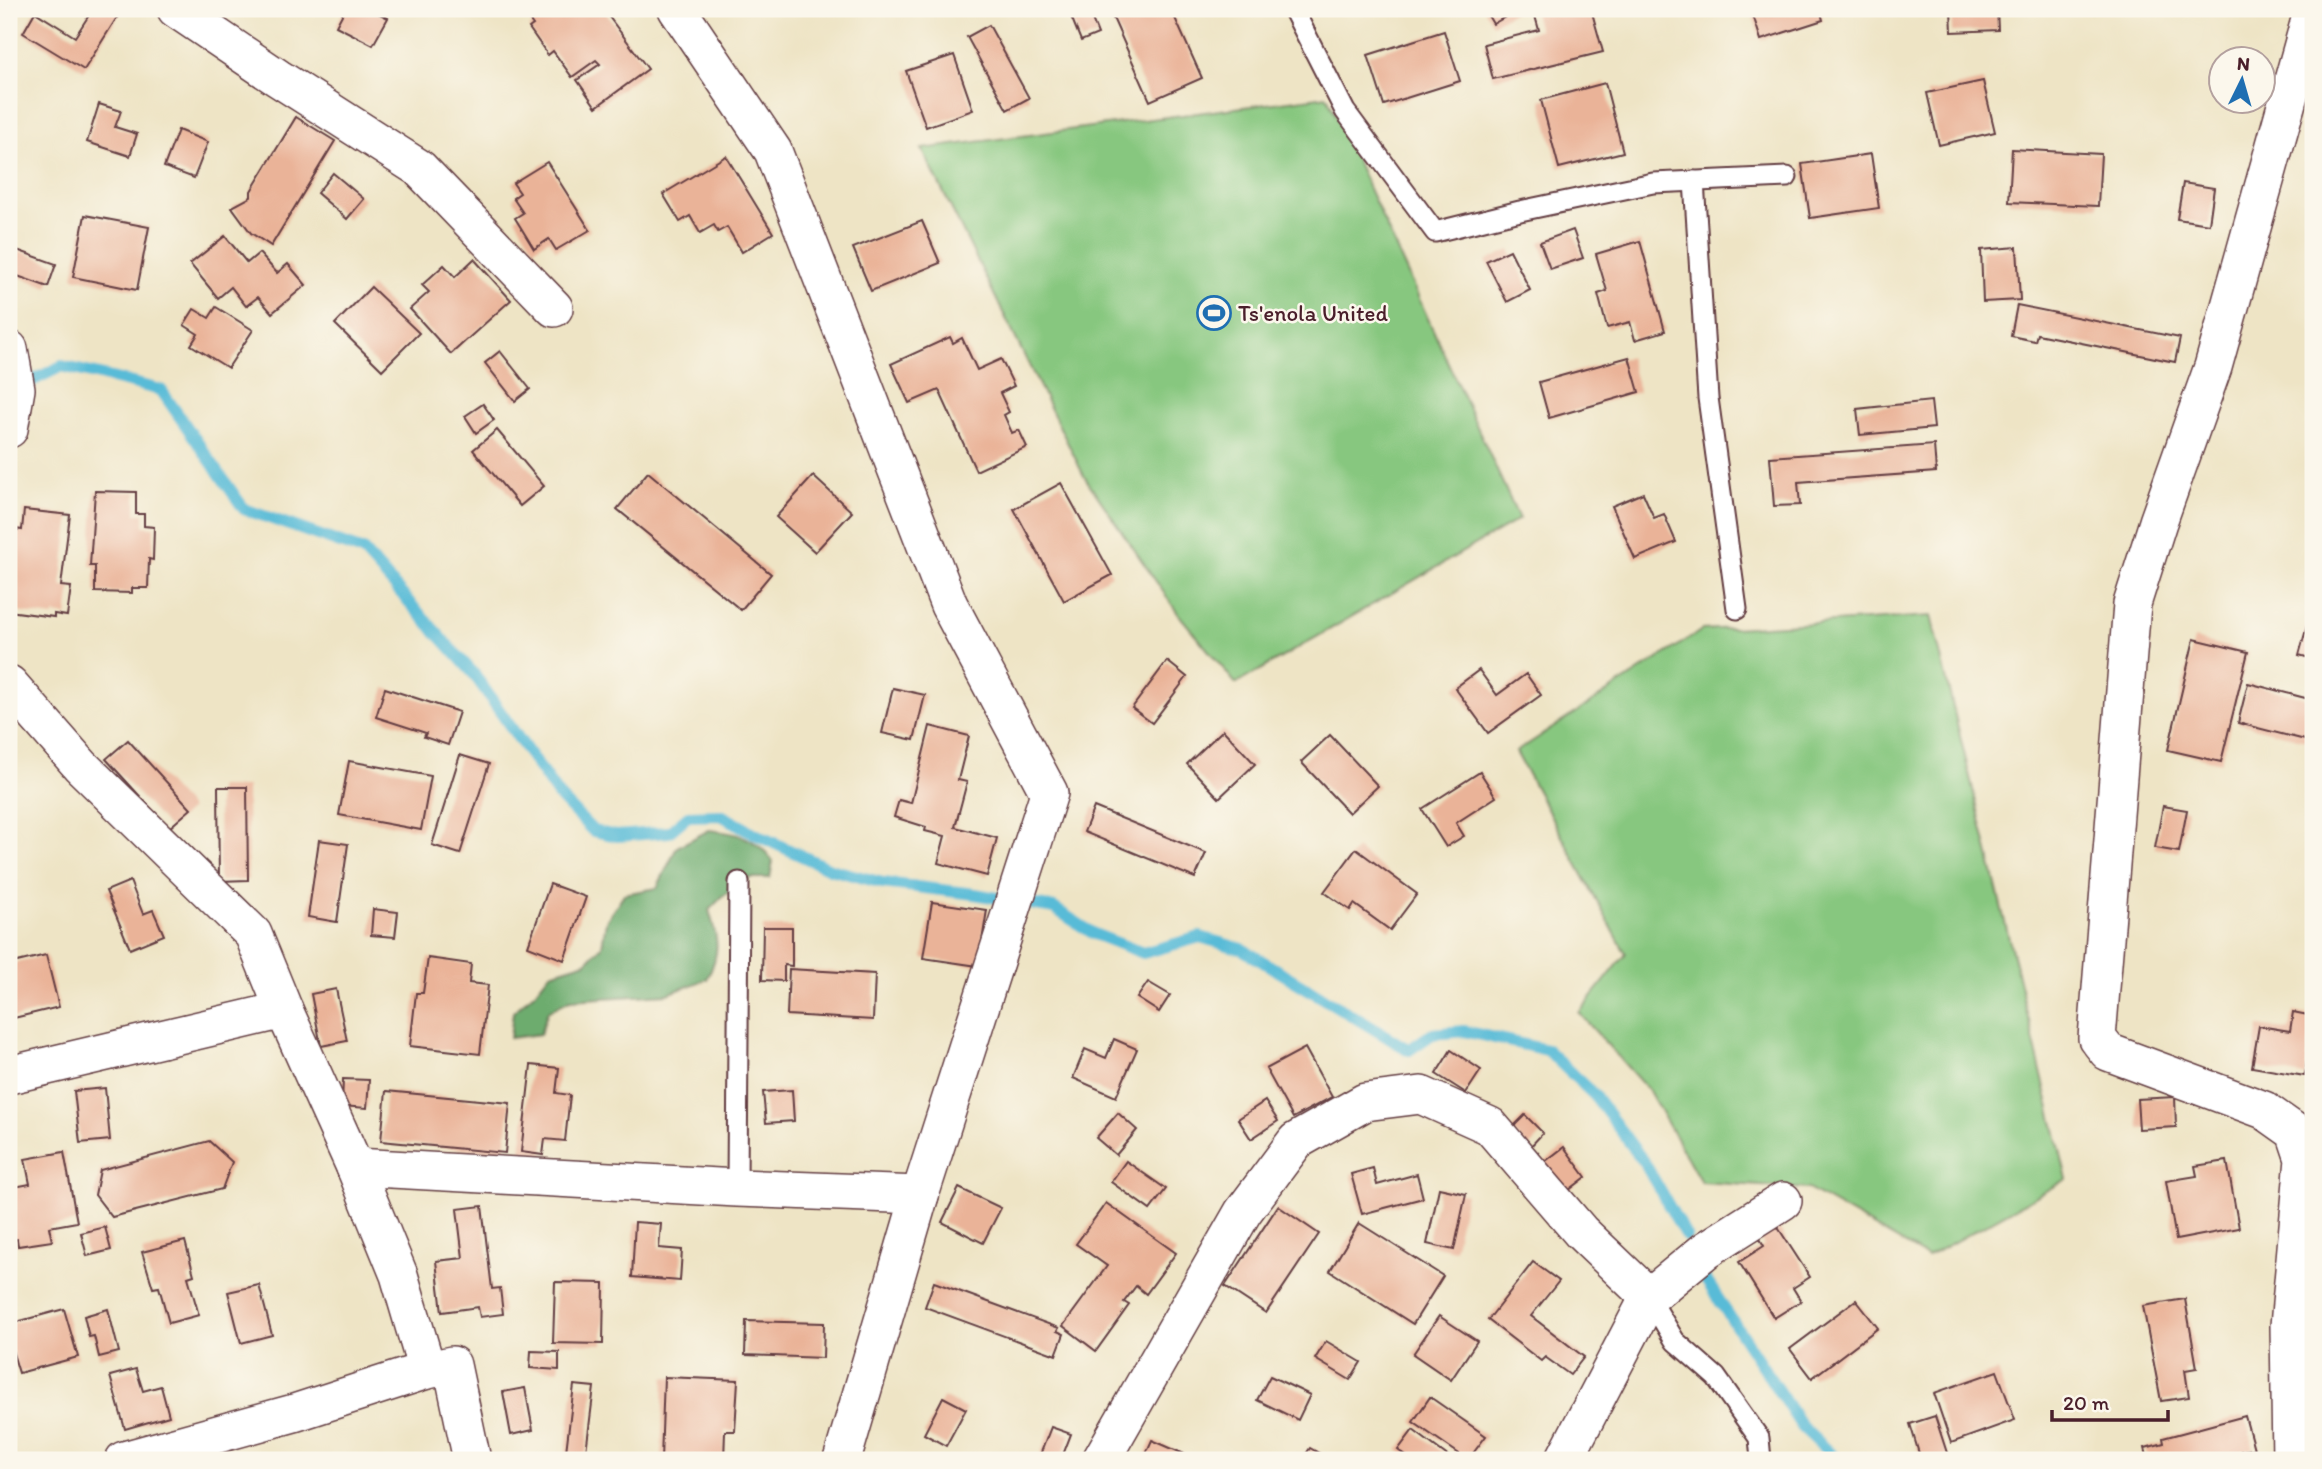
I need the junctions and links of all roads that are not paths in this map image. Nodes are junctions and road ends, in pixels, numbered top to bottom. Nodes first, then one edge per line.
1 (176, 9) edge
2 (677, 9) edge
3 (1293, 9) edge
4 (2313, 9) edge
5 (1787, 177) dead end
6 (1694, 181) junction
7 (554, 308) dead end
8 (9, 349) edge
9 (9, 429) edge
10 (1737, 609) dead end
11 (9, 684) edge
12 (739, 882) dead end
13 (284, 1010) junction
14 (9, 1075) edge
15 (2309, 1154) edge
16 (355, 1167) junction
17 (737, 1188) junction
18 (920, 1195) junction
19 (1783, 1201) dead end
20 (2306, 1216) edge
21 (1649, 1297) junction
22 (427, 1370) junction
23 (124, 1460) edge
24 (472, 1460) edge
25 (842, 1460) edge
26 (1101, 1460) edge
27 (1564, 1460) edge
28 (1761, 1460) edge
29 (2291, 1460) edge

1 - 7 street
2 - 18 street
3 - 6 lane
4 - 15 street
5 - 6 lane
6 - 10 lane
8 - 9 street
11 - 13 street
12 - 17 lane
13 - 14 street
13 - 16 street
15 - 20 street
16 - 17 street
16 - 22 street
17 - 18 street
18 - 25 street
19 - 21 street
20 - 29 street
21 - 26 street
21 - 27 street
21 - 28 lane
22 - 23 street
22 - 24 street

